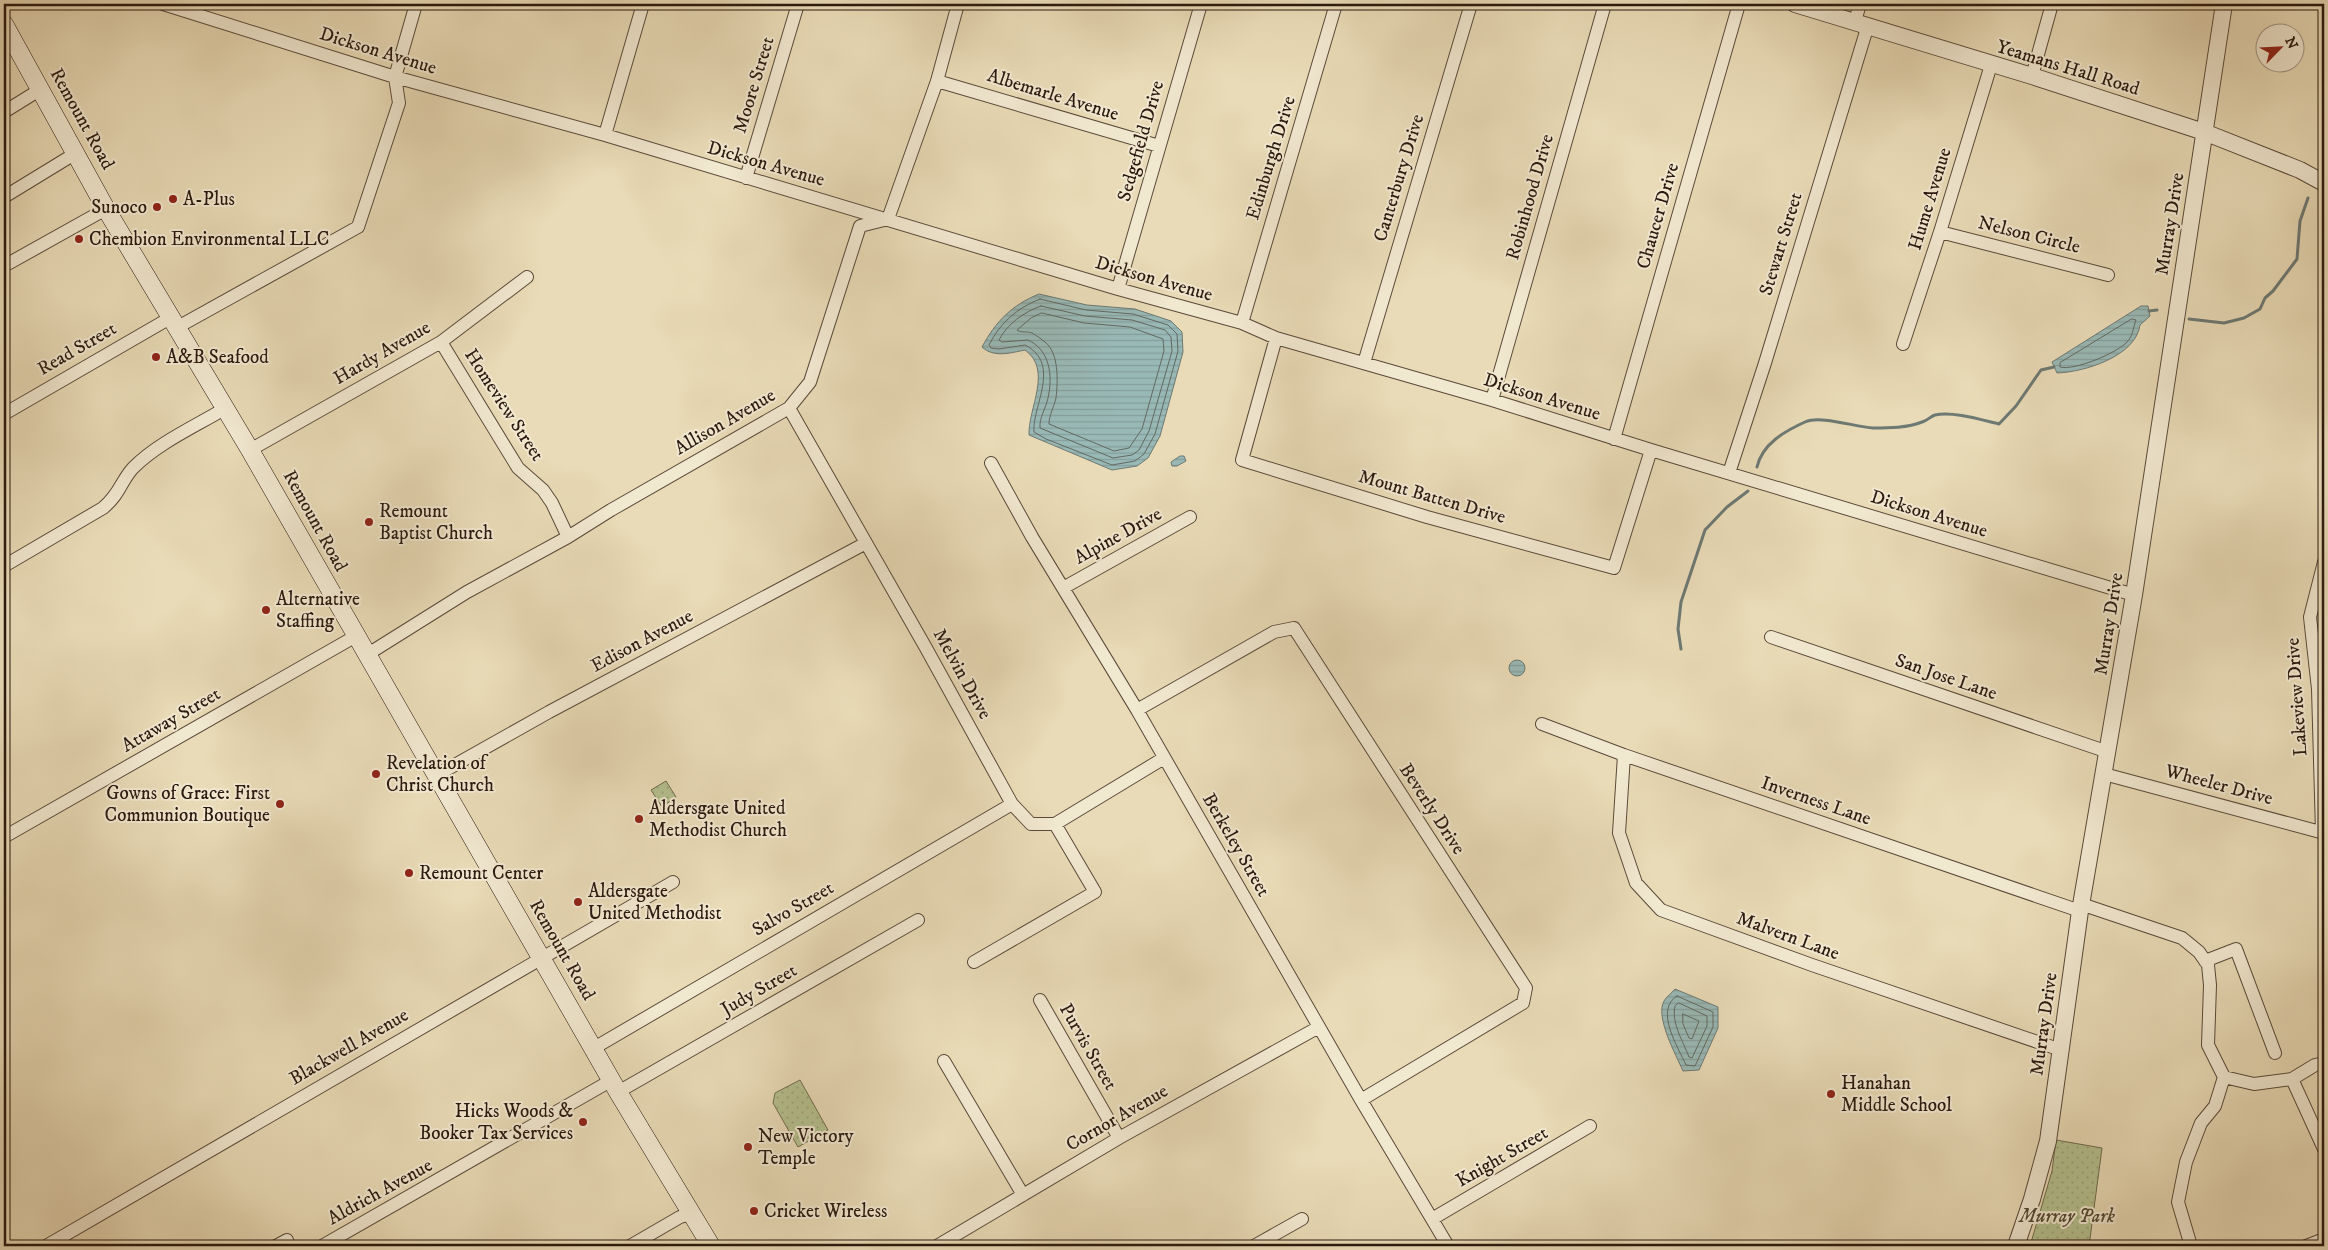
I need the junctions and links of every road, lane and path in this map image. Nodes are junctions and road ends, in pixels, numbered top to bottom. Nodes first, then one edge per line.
1 (163, 4) edge
2 (416, 4) edge
3 (643, 4) edge
4 (798, 4) edge
5 (958, 4) edge
6 (1202, 4) edge
7 (1336, 4) edge
8 (1471, 4) edge
9 (1605, 4) edge
10 (1739, 4) edge
11 (1795, 4) edge
12 (1860, 4) edge
13 (2052, 4) edge
14 (2224, 4) edge
15 (191, 7) edge
16 (1862, 23) junction
17 (4, 24) edge
18 (1991, 65) junction
19 (394, 76) junction
20 (2032, 76) junction
21 (937, 80) junction
22 (41, 89) junction
23 (4, 112) edge
24 (2204, 132) junction
25 (605, 135) junction
26 (1158, 146) junction
27 (76, 153) junction
28 (746, 178) junction
29 (2324, 183) edge
30 (4, 198) edge
31 (106, 209) junction
32 (888, 219) junction
33 (1940, 232) junction
34 (4, 266) edge
35 (2108, 275) dead end
36 (527, 277) dead end
37 (1118, 289) junction
38 (173, 323) junction
39 (1242, 323) junction
40 (1276, 338) junction
41 (441, 342) junction
42 (1903, 344) dead end
43 (1364, 363) junction
44 (1492, 400) junction
45 (788, 408) junction
46 (224, 409) junction
47 (4, 414) edge
48 (1614, 439) junction
49 (250, 450) junction
50 (1651, 450) junction
51 (991, 463) dead end
52 (1729, 473) junction
53 (1190, 517) dead end
54 (568, 537) junction
55 (866, 543) junction
56 (2324, 562) edge
57 (4, 566) edge
58 (1064, 588) junction
59 (2134, 594) junction
60 (356, 636) junction
61 (1771, 637) dead end
62 (368, 654) junction
63 (2321, 689) edge
64 (1137, 710) junction
65 (1542, 724) dead end
66 (2108, 752) junction
67 (1624, 755) junction
68 (1164, 758) junction
69 (437, 774) junction
70 (2104, 774) junction
71 (1012, 804) junction
72 (1055, 824) junction
73 (2323, 833) edge
74 (4, 838) edge
75 (673, 882) dead end
76 (2080, 907) junction
77 (918, 920) dead end
78 (542, 958) junction
79 (2205, 961) junction
80 (974, 962) dead end
81 (1040, 1000) dead end
82 (1319, 1027) junction
83 (594, 1048) junction
84 (2061, 1050) junction
85 (2275, 1053) dead end
86 (944, 1061) dead end
87 (2324, 1063) edge
88 (2224, 1077) junction
89 (2292, 1079) junction
90 (615, 1086) junction
91 (1361, 1100) junction
92 (1590, 1126) dead end
93 (1119, 1138) junction
94 (2324, 1149) edge
95 (1023, 1195) junction
96 (692, 1214) junction
97 (1302, 1219) dead end
98 (1432, 1219) junction
99 (2324, 1239) edge
100 (46, 1246) edge
101 (322, 1246) edge
102 (630, 1246) edge
103 (711, 1246) edge
104 (937, 1246) edge
105 (1254, 1246) edge
106 (1448, 1246) edge
107 (2016, 1246) edge
108 (2191, 1246) edge
109 (2306, 1246) edge

1 - 15 street, Dickson Avenue
2 - 19 street
3 - 25 street
4 - 28 street, Moore Street
5 - 21 street
6 - 26 street, Sedgefield Drive
7 - 39 street, Edinburgh Drive
8 - 43 street, Canterbury Drive
9 - 44 street, Robinhood Drive
10 - 48 street, Chaucer Drive
11 - 16 street, Yeamans Hall Road
12 - 16 street, Stewart Street
13 - 20 street
14 - 24 street, Murray Drive
15 - 19 street, Dickson Avenue
16 - 18 street, Yeamans Hall Road
16 - 52 street, Stewart Street
17 - 22 main road, Remount Road
18 - 20 street, Yeamans Hall Road
18 - 33 street, Hume Avenue
19 - 25 street, Dickson Avenue
19 - 38 street, Read Street
20 - 24 street, Yeamans Hall Road
21 - 26 street, Albemarle Avenue
21 - 32 street
22 - 23 street
22 - 27 main road, Remount Road
24 - 29 street, Yeamans Hall Road
24 - 59 street, Murray Drive
25 - 28 street, Dickson Avenue
26 - 37 street, Sedgefield Drive
27 - 30 street
27 - 31 main road, Remount Road
28 - 32 street, Dickson Avenue
31 - 34 street
31 - 38 main road, Remount Road
32 - 37 street, Dickson Avenue
32 - 45 street, Allison Avenue
33 - 35 street, Nelson Circle
33 - 42 street, Hume Avenue
36 - 41 street, Hardy Avenue
37 - 39 street, Dickson Avenue
38 - 46 main road, Remount Road
38 - 47 street, Read Street
39 - 40 street, Dickson Avenue
40 - 43 street, Dickson Avenue
40 - 50 street, Mount Batten Drive
41 - 49 street, Hardy Avenue
41 - 54 street, Homeview Street
43 - 44 street, Dickson Avenue
44 - 48 street, Dickson Avenue
45 - 54 street, Allison Avenue
45 - 55 street, Melvin Drive
46 - 49 main road, Remount Road
46 - 57 street
48 - 50 street, Dickson Avenue
49 - 60 main road, Remount Road
50 - 52 street, Dickson Avenue
51 - 58 street, Berkeley Street
52 - 59 street, Dickson Avenue
53 - 58 street, Alpine Drive
54 - 62 street, Allison Avenue
55 - 69 street, Edison Avenue
55 - 71 street, Melvin Drive
56 - 63 street, Lakeview Drive
58 - 64 street, Berkeley Street
59 - 66 street, Murray Drive
60 - 62 main road, Remount Road
60 - 74 street, Attaway Street
61 - 66 street, San Jose Lane
62 - 69 main road, Remount Road
63 - 73 street, Lakeview Drive
64 - 68 street, Berkeley Street
64 - 91 street, Beverly Drive
65 - 67 street, Inverness Lane
66 - 70 street, Murray Drive
67 - 76 street, Inverness Lane
67 - 84 street, Malvern Lane
68 - 72 street
68 - 82 street, Berkeley Street
69 - 78 main road, Remount Road
70 - 73 street, Wheeler Drive
70 - 76 street, Murray Drive
71 - 72 street, Melvin Drive
71 - 83 street, Salvo Street
72 - 80 street
75 - 78 street, Blackwell Avenue
76 - 79 street, Inverness Lane
76 - 84 street, Murray Drive
77 - 90 street, Judy Street
78 - 83 main road, Remount Road
78 - 100 street, Blackwell Avenue
79 - 85 street
79 - 88 street
81 - 93 street, Purvis Street
82 - 91 street, Berkeley Street
82 - 93 street, Cornor Avenue
83 - 90 main road, Remount Road
84 - 107 street, Murray Drive
86 - 95 street
87 - 89 street
88 - 89 street
88 - 108 street
89 - 94 street
90 - 96 main road, Remount Road
90 - 101 street, Aldrich Avenue
91 - 98 street, Berkeley Street
92 - 98 street, Knight Street
93 - 95 street, Cornor Avenue
95 - 104 street, Cornor Avenue
96 - 102 street
96 - 103 main road, Remount Road
97 - 105 street
98 - 106 street, Berkeley Street
99 - 109 street

